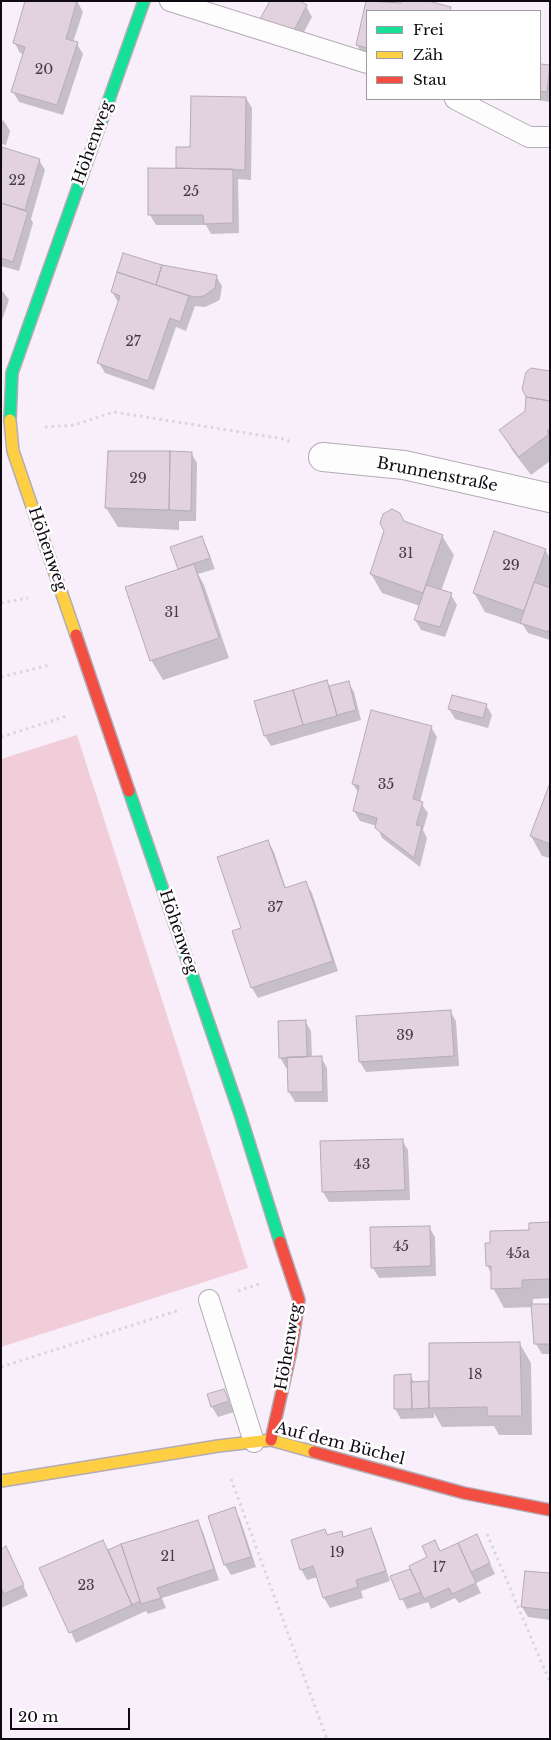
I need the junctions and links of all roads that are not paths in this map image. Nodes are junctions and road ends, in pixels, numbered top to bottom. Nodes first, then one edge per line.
1 (144, 1) edge
2 (170, 1) edge
3 (366, 63) edge
4 (457, 100) edge
5 (550, 137) edge
6 (6, 431) edge
7 (324, 457) road end
8 (550, 498) edge
9 (209, 1300) road end
10 (262, 1441) junction
11 (1, 1481) edge
12 (550, 1510) edge

1 - 6 street, Höhenweg
2 - 3 lane
4 - 5 lane
6 - 10 street, Höhenweg
7 - 8 street, Brunnenstraße
9 - 10 lane
10 - 11 street, Auf dem Büchel
10 - 12 street, Auf dem Büchel

